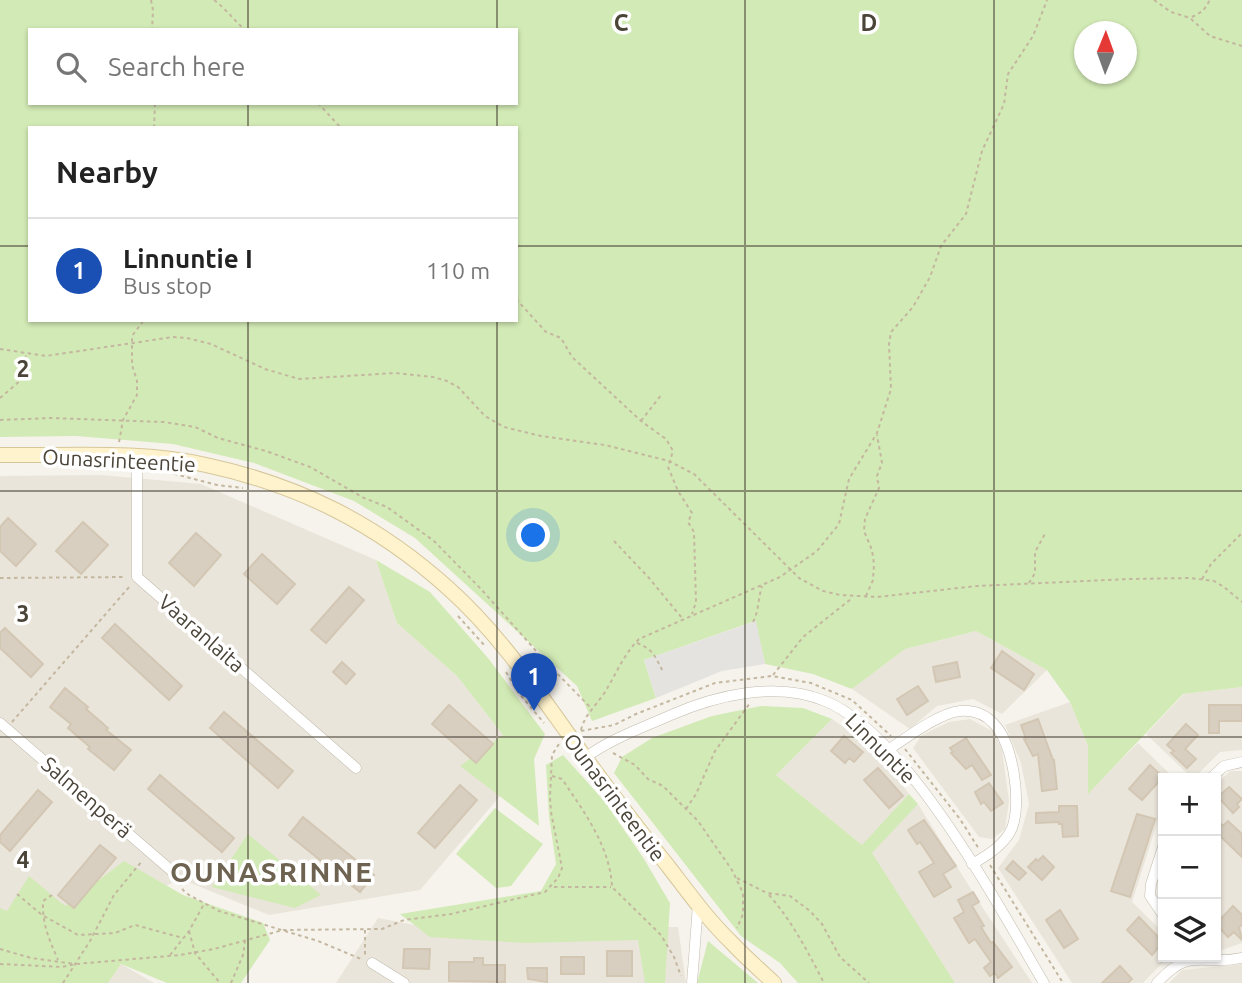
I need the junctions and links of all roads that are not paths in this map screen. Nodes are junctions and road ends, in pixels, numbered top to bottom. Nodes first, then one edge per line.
1 (0, 456) edge
2 (137, 457) junction
3 (3, 726) edge
4 (888, 750) junction
5 (585, 758) junction
6 (1242, 762) edge
7 (356, 768) dead end
8 (1216, 773) edge
9 (1158, 862) edge
10 (972, 864) junction
11 (173, 872) road end
12 (698, 905) junction
13 (1158, 908) edge
14 (1242, 958) edge
15 (1221, 959) edge
16 (369, 962) road end
17 (1181, 962) edge
18 (404, 983) edge
19 (692, 983) edge
20 (775, 983) edge
21 (1044, 983) edge
22 (1157, 983) edge

1 - 2 street, Ounasrinteentie
2 - 5 street, Ounasrinteentie
2 - 7 street, Vaaranlaita
3 - 11 street, Salmenperä
4 - 5 street, Linnuntie
4 - 10 street, Linnuntie
4 - 10 street
5 - 12 street, Ounasrinteentie
6 - 8 street
9 - 13 street
10 - 21 street, Linnuntie
12 - 19 street
12 - 20 street, Ounasrinteentie
14 - 15 street
16 - 18 street
17 - 22 street

